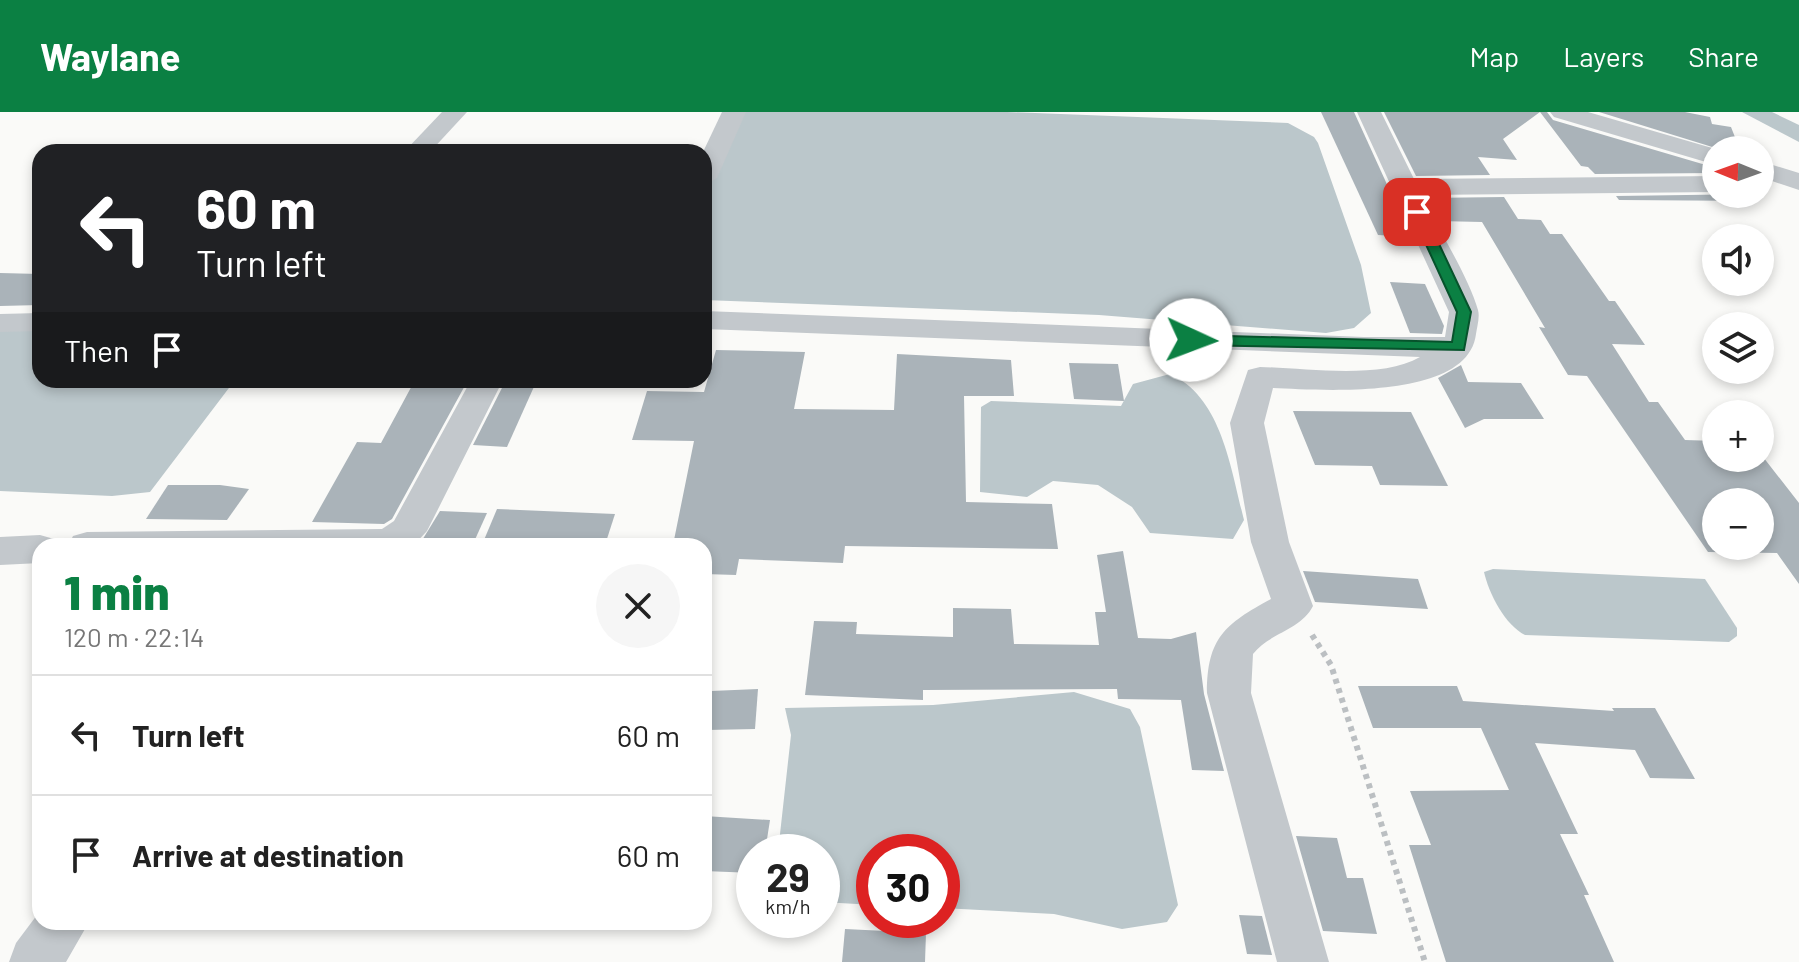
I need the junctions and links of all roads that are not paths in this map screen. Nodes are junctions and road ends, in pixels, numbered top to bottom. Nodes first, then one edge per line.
1 (455, 112) edge
2 (734, 112) edge
3 (1369, 112) edge
4 (1562, 112) edge
5 (424, 144) edge
6 (1702, 153) edge
7 (712, 160) edge
8 (1774, 174) edge
9 (1799, 182) edge
10 (1774, 183) edge
11 (1702, 184) edge
12 (1406, 187) junction
13 (712, 320) edge
14 (32, 322) edge
15 (0, 323) edge
16 (1459, 347) junction
17 (483, 388) edge
18 (398, 538) edge
19 (32, 549) edge
20 (0, 551) edge
21 (57, 930) edge
22 (35, 962) edge
23 (1303, 962) edge

1 - 5 street
2 - 7 street
3 - 12 street
4 - 6 street
8 - 9 street
9 - 10 street
11 - 12 street
12 - 16 street
13 - 16 street
14 - 15 street
16 - 23 street
17 - 18 street
19 - 20 street
21 - 22 street

